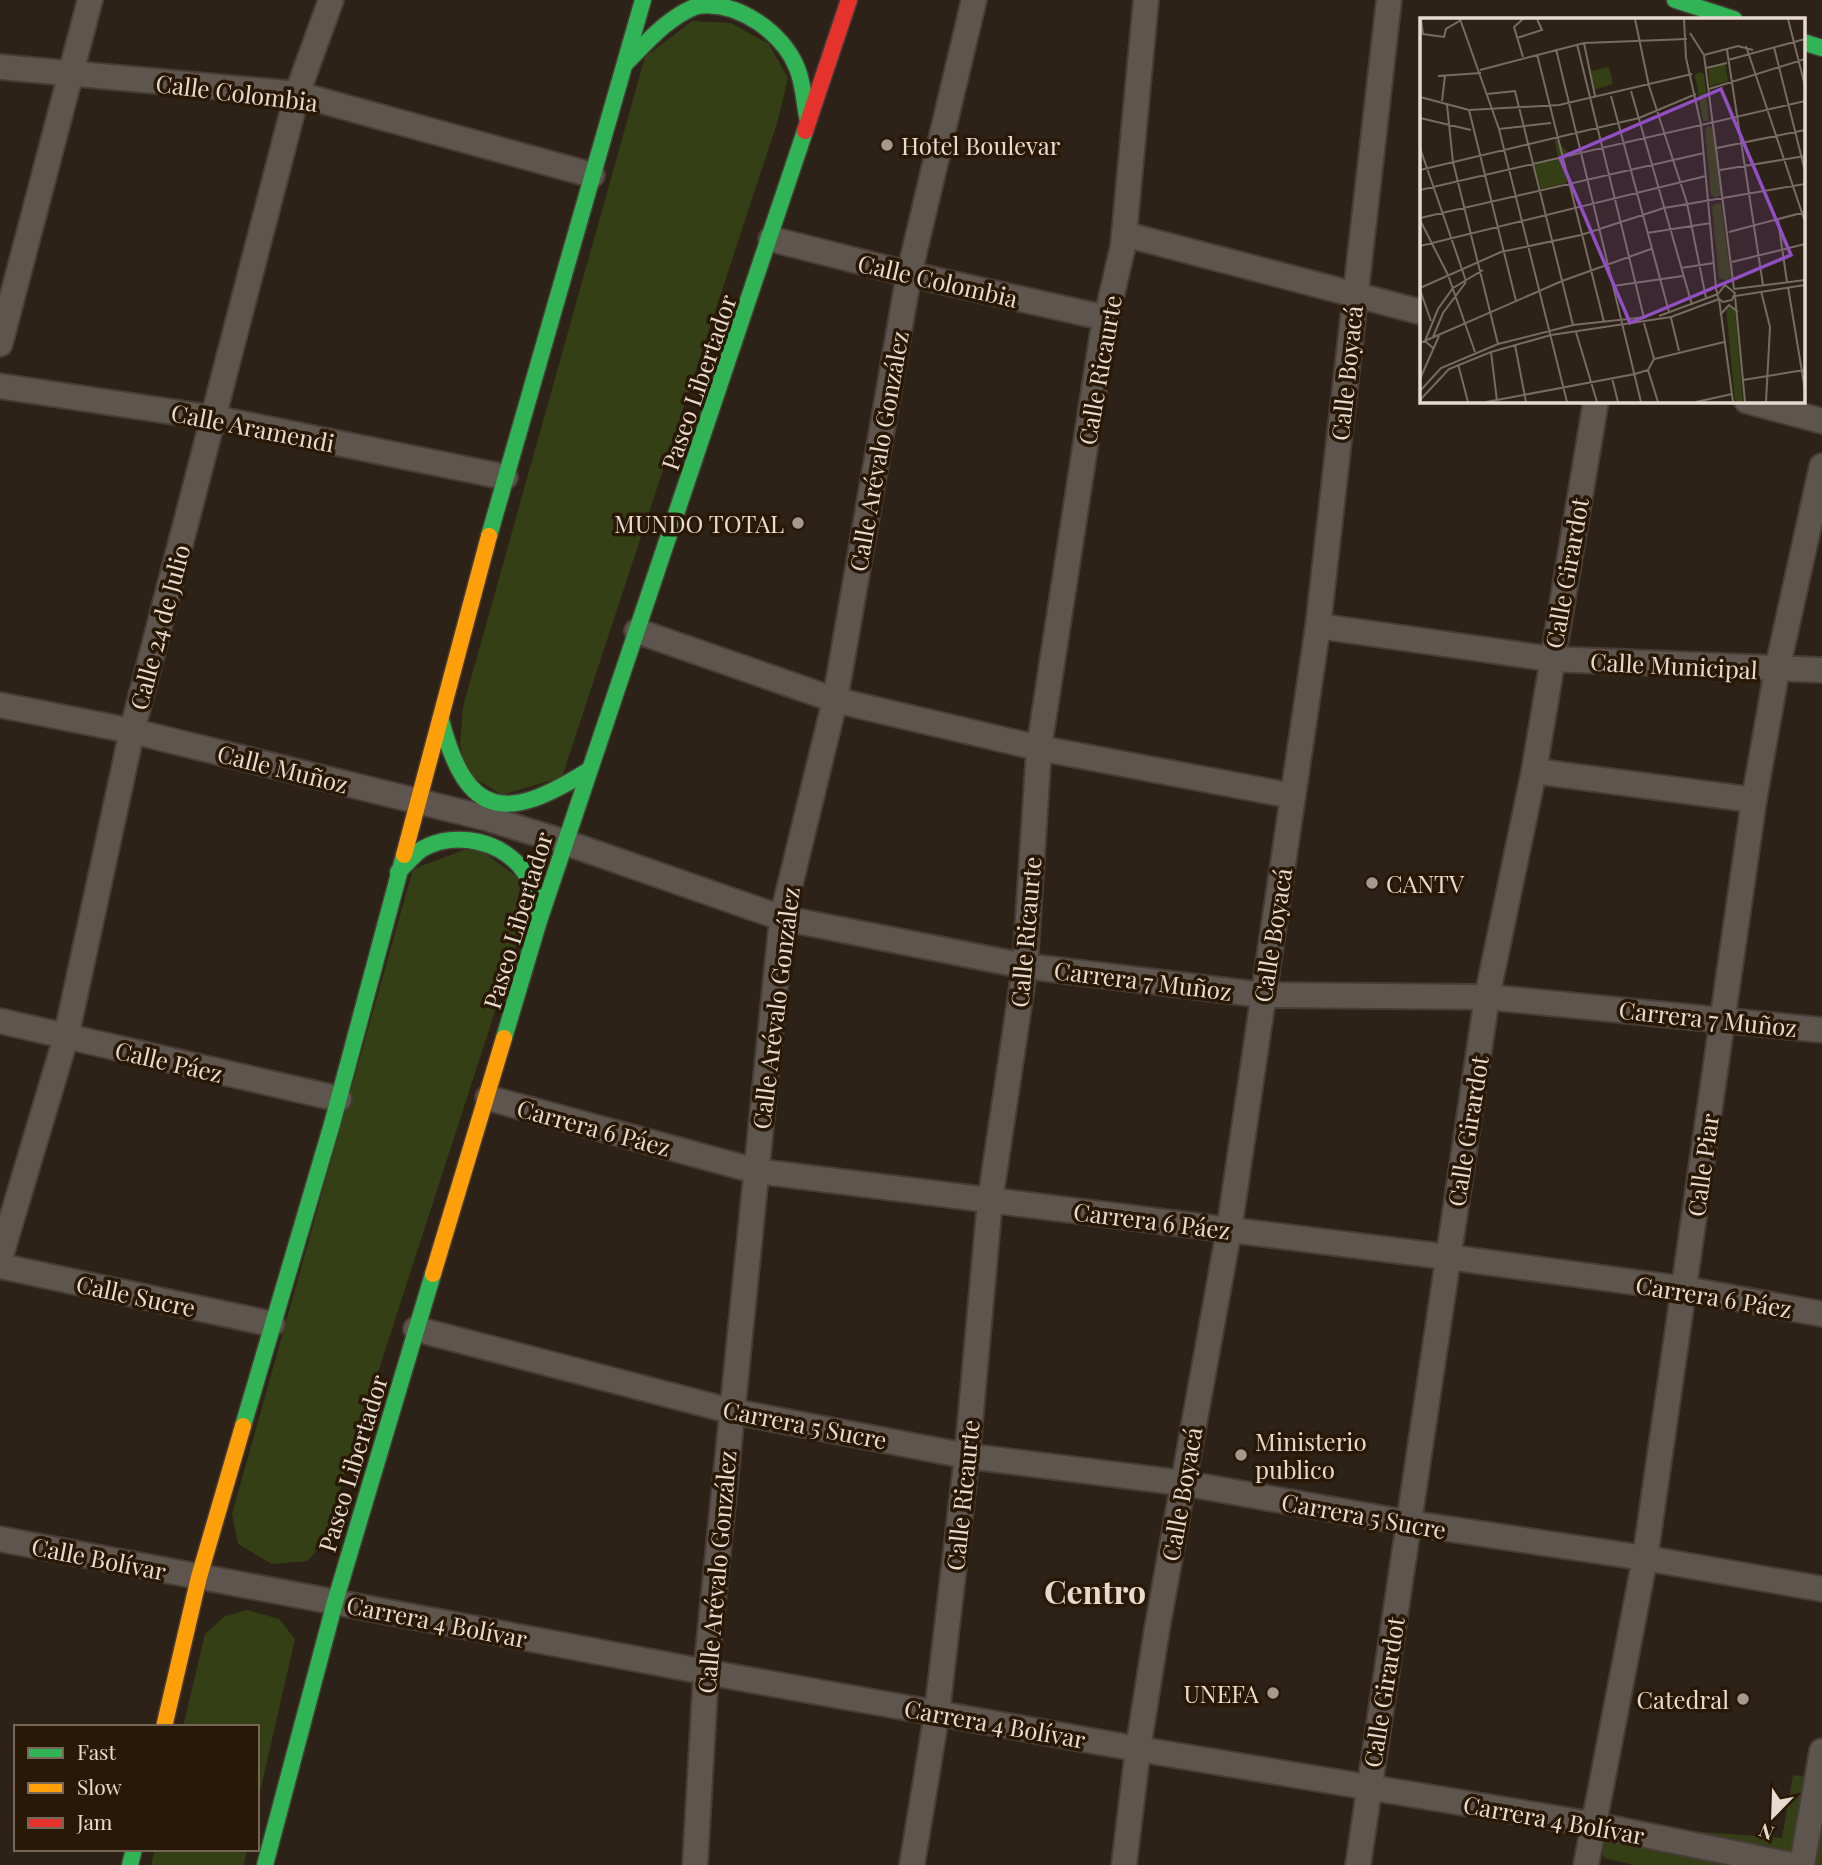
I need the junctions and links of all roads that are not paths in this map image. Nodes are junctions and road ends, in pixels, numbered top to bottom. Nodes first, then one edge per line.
1 (90, 0) edge
2 (331, 0) edge
3 (643, 0) edge
4 (849, 0) edge
5 (974, 0) edge
6 (1146, 0) edge
7 (1389, 0) edge
8 (1665, 0) edge
9 (1675, 0) edge
10 (1662, 18) edge
11 (1731, 18) edge
12 (1804, 42) edge
13 (1822, 48) edge
14 (624, 65) junction
15 (0, 67) edge
16 (71, 75) junction
17 (297, 94) junction
18 (808, 121) junction
19 (592, 175) junction
20 (1124, 234) junction
21 (771, 239) junction
22 (909, 274) junction
23 (1355, 295) junction
24 (1420, 312) edge
25 (1106, 318) junction
26 (0, 344) edge
27 (0, 386) edge
28 (1596, 402) edge
29 (1751, 402) edge
30 (214, 418) junction
31 (1822, 421) edge
32 (1822, 466) edge
33 (505, 477) junction
34 (1318, 626) junction
35 (637, 631) junction
36 (1551, 659) junction
37 (1777, 670) junction
38 (1822, 670) edge
39 (835, 699) junction
40 (0, 705) edge
41 (440, 720) junction
42 (132, 731) junction
43 (1039, 748) junction
44 (589, 770) junction
45 (1534, 771) junction
46 (1293, 796) junction
47 (418, 800) junction
48 (1754, 800) junction
49 (564, 842) junction
50 (398, 872) junction
51 (782, 918) junction
52 (539, 921) junction
53 (1025, 965) junction
54 (1263, 995) junction
55 (1487, 997) junction
56 (1722, 1019) junction
57 (0, 1021) edge
58 (1822, 1030) edge
59 (66, 1037) junction
60 (488, 1098) junction
61 (339, 1099) junction
62 (756, 1171) junction
63 (990, 1200) junction
64 (1229, 1230) junction
65 (1448, 1257) junction
66 (0, 1258) edge
67 (0, 1266) edge
68 (1685, 1289) junction
69 (1822, 1314) edge
70 (272, 1324) junction
71 (416, 1329) junction
72 (732, 1411) junction
73 (967, 1456) junction
74 (1182, 1483) junction
75 (1409, 1523) junction
76 (0, 1539) edge
77 (1645, 1558) junction
78 (199, 1577) junction
79 (1822, 1589) edge
80 (335, 1602) junction
81 (706, 1672) junction
82 (937, 1712) junction
83 (164, 1725) edge
84 (1138, 1749) junction
85 (1822, 1751) edge
86 (1369, 1785) junction
87 (1591, 1824) junction
88 (265, 1865) edge
89 (695, 1865) edge
90 (912, 1865) edge
91 (1124, 1865) edge
92 (1358, 1865) edge
93 (1586, 1865) edge
94 (1792, 1865) edge
95 (1802, 1865) edge

1 - 16 street
2 - 17 street, Calle 24 de Julio
3 - 14 highway
4 - 18 highway, Paseo Libertador
5 - 22 street, Calle Arévalo González
6 - 20 street, Calle Ricaurte
7 - 23 street, Calle Boyacá
8 - 10 street
9 - 11 highway
12 - 13 highway
14 - 18 highway
14 - 19 highway
15 - 16 street, Calle Colombia
16 - 17 street, Calle Colombia
16 - 26 street
17 - 19 street, Calle Colombia
17 - 30 street, Calle 24 de Julio
18 - 21 highway, Paseo Libertador
19 - 33 highway
20 - 23 street
20 - 25 street, Calle Ricaurte
21 - 22 street, Calle Colombia
21 - 35 highway, Paseo Libertador
22 - 25 street, Calle Colombia
22 - 39 street, Calle Arévalo González
23 - 24 street
23 - 34 street, Calle Boyacá
25 - 43 street, Calle Ricaurte
27 - 30 street, Calle Aramendi
28 - 36 street, Calle Girardot
29 - 31 street
30 - 33 street, Calle Aramendi
30 - 42 street, Calle 24 de Julio
32 - 37 street, Calle Piar
33 - 41 highway
34 - 36 street, Calle Municipal
34 - 46 street, Calle Boyacá
35 - 39 street
35 - 44 highway, Paseo Libertador
36 - 37 street, Calle Municipal
36 - 45 street, Calle Girardot
37 - 38 street, Calle Municipal
37 - 48 street, Calle Piar
39 - 43 street
39 - 51 street, Calle Arévalo González
40 - 42 street, Calle Muñoz
41 - 44 highway
41 - 47 highway
42 - 47 street, Calle Muñoz
42 - 59 street, Calle 24 de Julio
43 - 46 street
43 - 53 street, Calle Ricaurte
44 - 49 highway, Paseo Libertador
45 - 48 street
45 - 55 street, Calle Girardot
46 - 54 street, Calle Boyacá
47 - 49 street, Calle Muñoz
47 - 50 highway
48 - 56 street, Calle Piar
49 - 51 street, Carrera 7 Muñoz
49 - 52 highway, Paseo Libertador
50 - 52 highway
50 - 61 highway
51 - 53 street, Carrera 7 Muñoz
51 - 62 street, Calle Arévalo González
52 - 60 highway, Paseo Libertador
53 - 54 street, Carrera 7 Muñoz
53 - 63 street, Calle Ricaurte
54 - 55 street, Carrera 7 Muñoz
54 - 64 street, Calle Boyacá
55 - 56 street, Carrera 7 Muñoz
55 - 65 street, Calle Girardot
56 - 58 street, Carrera 7 Muñoz
56 - 68 street, Calle Piar
57 - 59 street, Calle Páez
59 - 61 street, Calle Páez
59 - 66 street, Calle 24 de Julio
60 - 62 street, Carrera 6 Páez
60 - 71 highway, Paseo Libertador
61 - 70 highway
62 - 63 street, Carrera 6 Páez
62 - 72 street, Calle Arévalo González
63 - 64 street, Carrera 6 Páez
63 - 73 street, Calle Ricaurte
64 - 65 street, Carrera 6 Páez
64 - 74 street, Calle Boyacá
65 - 68 street, Carrera 6 Páez
65 - 75 street, Calle Girardot
67 - 70 street, Calle Sucre
68 - 69 street, Carrera 6 Páez
68 - 77 street, Calle Piar
70 - 78 highway
71 - 72 street, Carrera 5 Sucre
71 - 80 highway, Paseo Libertador
72 - 73 street, Carrera 5 Sucre
72 - 81 street, Calle Arévalo González
73 - 74 street, Carrera 5 Sucre
73 - 82 street, Calle Ricaurte
74 - 75 street, Carrera 5 Sucre
74 - 84 street, Calle Boyacá
75 - 77 street, Carrera 5 Sucre
75 - 86 street, Calle Girardot
76 - 78 street, Calle Bolívar
77 - 79 street, Carrera 5 Sucre
77 - 87 street, Calle Piar
78 - 80 street, Carrera 4 Bolívar
78 - 83 highway
80 - 81 street, Carrera 4 Bolívar
80 - 88 highway, Paseo Libertador
81 - 82 street, Carrera 4 Bolívar
81 - 89 street, Calle Arévalo González
82 - 84 street, Carrera 4 Bolívar
82 - 90 street, Calle Ricaurte
84 - 86 street, Carrera 4 Bolívar
84 - 91 street, Calle Boyacá
85 - 95 street
86 - 87 street, Carrera 4 Bolívar
86 - 92 street, Calle Girardot
87 - 93 street, Calle Piar
87 - 94 street, Carrera 4 Bolívar

